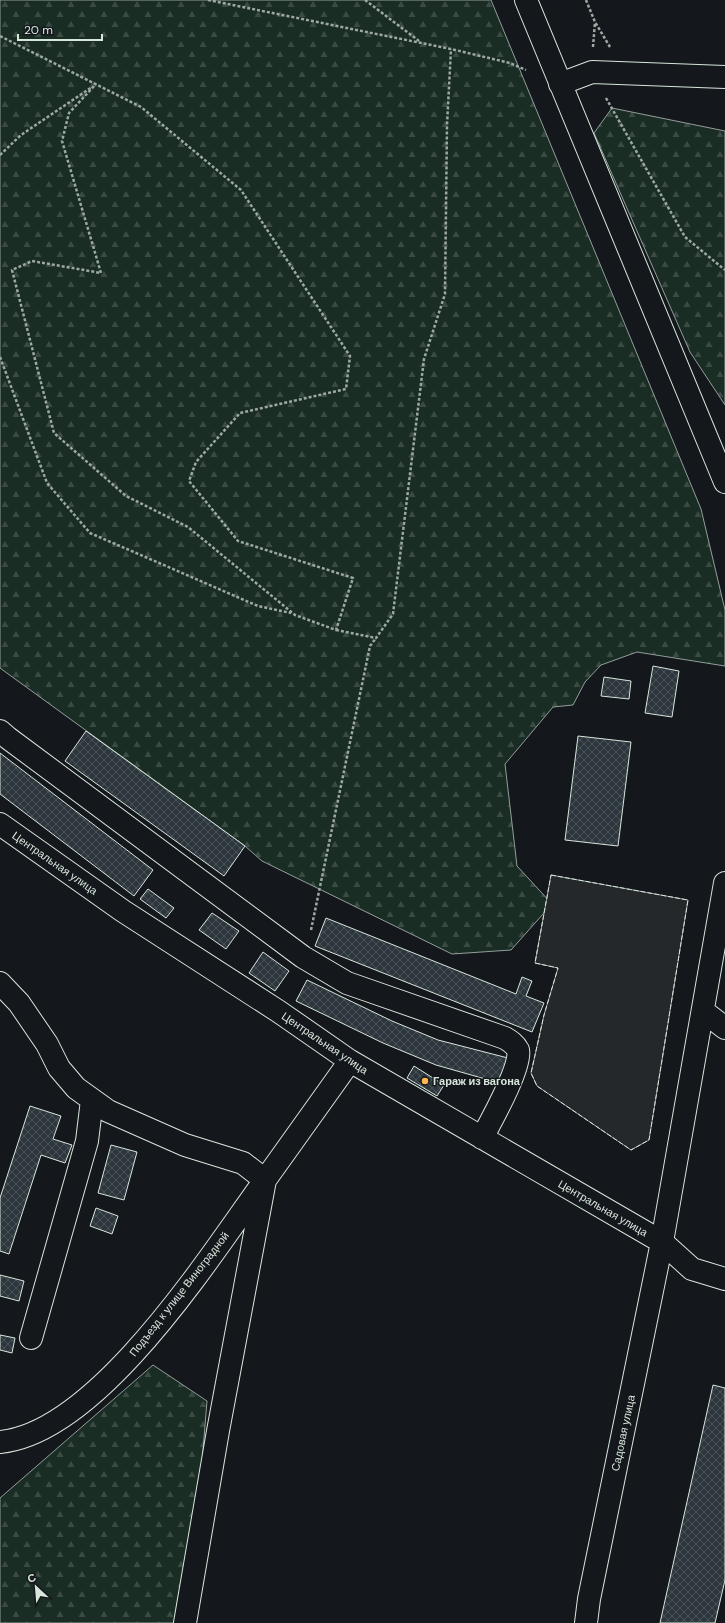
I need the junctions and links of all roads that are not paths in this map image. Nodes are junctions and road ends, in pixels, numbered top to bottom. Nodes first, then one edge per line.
1 (526, 0) edge
2 (725, 77) edge
3 (560, 84) junction
4 (725, 482) edge
5 (0, 731) edge
6 (0, 824) edge
7 (725, 883) edge
8 (720, 946) edge
9 (0, 983) edge
10 (703, 1011) junction
11 (725, 1028) edge
12 (350, 1061) junction
13 (92, 1100) junction
14 (482, 1138) junction
15 (265, 1180) junction
16 (662, 1242) junction
17 (725, 1279) edge
18 (31, 1338) dead end
19 (0, 1442) edge
20 (185, 1623) edge
21 (586, 1623) edge

1 - 3 street
2 - 3 street
3 - 4 street
5 - 14 street
6 - 12 street, Центральная улица
7 - 8 street, Садовая улица
8 - 10 street, Садовая улица
9 - 13 street
10 - 11 street
10 - 16 street, Садовая улица
12 - 14 street, Центральная улица
12 - 15 street, Подъезд к улице Виноградной
13 - 15 street
13 - 18 street
14 - 16 street, Центральная улица
15 - 19 street, Подъезд к улице Виноградной
15 - 20 street
16 - 17 street, Центральная улица
16 - 21 street, Садовая улица

